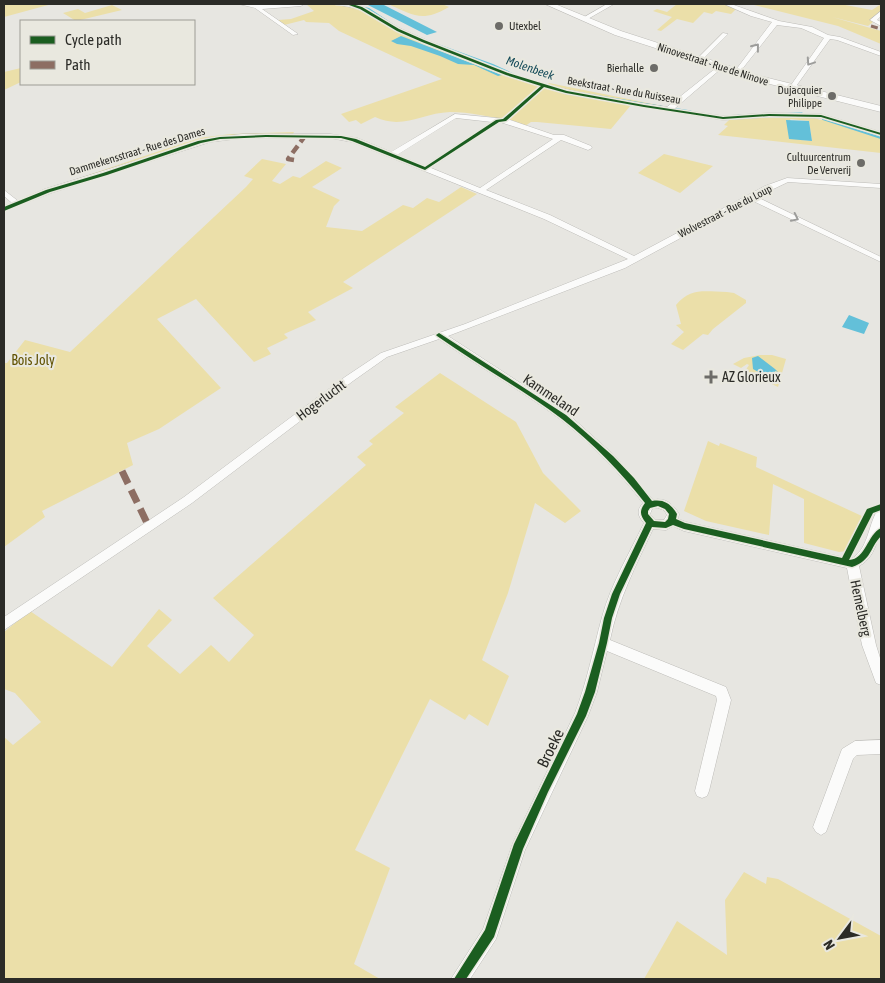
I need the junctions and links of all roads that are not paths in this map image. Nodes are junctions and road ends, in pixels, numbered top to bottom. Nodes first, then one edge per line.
1 (242, 4) edge
2 (301, 4) edge
3 (338, 4) edge
4 (347, 4) edge
5 (549, 4) edge
6 (610, 4) edge
7 (728, 4) edge
8 (257, 7) junction
9 (881, 13) edge
10 (584, 19) junction
11 (776, 23) junction
12 (881, 24) edge
13 (294, 34) dead end
14 (725, 34) dead end
15 (828, 37) junction
16 (881, 54) edge
17 (699, 60) junction
18 (720, 66) junction
19 (737, 72) junction
20 (792, 88) junction
21 (669, 109) junction
22 (881, 109) edge
23 (502, 120) junction
24 (881, 134) edge
25 (563, 135) junction
26 (588, 148) dead end
27 (391, 155) junction
28 (425, 168) junction
29 (881, 186) edge
30 (480, 191) junction
31 (4, 192) edge
32 (751, 197) junction
33 (16, 203) junction
34 (4, 209) edge
35 (634, 259) junction
36 (881, 260) edge
37 (440, 335) junction
38 (650, 504) junction
39 (881, 514) edge
40 (672, 521) junction
41 (650, 522) junction
42 (877, 535) edge
43 (848, 563) junction
44 (4, 624) edge
45 (604, 643) junction
46 (881, 679) edge
47 (881, 748) edge
48 (702, 790) dead end
49 (821, 827) dead end
50 (460, 979) edge

1 - 8 street
2 - 8 street
3 - 4 street, Beekstraat - Rue du Ruisseau
4 - 21 street, Beekstraat - Rue du Ruisseau
5 - 10 main road, Ninovestraat - Rue de Ninove
6 - 10 street
7 - 11 street
8 - 13 street
9 - 12 street
10 - 17 main road, Ninovestraat - Rue de Ninove
11 - 15 street
19 -> 11 street
14 - 17 street
15 - 16 street
15 -> 20 street
17 - 18 main road, Ninovestraat - Rue de Ninove
18 - 19 main road, Ninovestraat - Rue de Ninove
18 - 21 street
19 - 20 main road, Ninovestraat - Rue de Ninove
20 - 22 main road, Ninovestraat - Rue de Ninove
21 - 24 street, Beekstraat - Rue du Ruisseau
23 - 25 street
23 - 27 street
23 - 28 street
25 - 26 street
25 - 30 street
27 - 28 street, Dammekensstraat - Rue des Dames
27 - 33 street, Dammekensstraat - Rue des Dames
28 - 30 street, Dammekensstraat - Rue des Dames
29 - 32 street, Wolvestraat - Rue du Loup
30 - 35 street, Dammekensstraat - Rue des Dames
31 - 33 street
32 - 35 street, Wolvestraat - Rue du Loup
32 -> 36 street
33 - 34 street, Dammekensstraat - Rue des Dames
35 - 37 street, Hogerlucht
37 - 38 street, Kammeland
37 - 44 street, Hogerlucht
38 - 40 street
38 - 41 street, Broeke
39 - 42 street
40 - 41 street
40 - 43 street
41 - 45 street, Broeke
42 - 43 street
43 - 46 street, Hemelberg
45 - 48 street
45 - 50 street, Broeke
47 - 49 street

